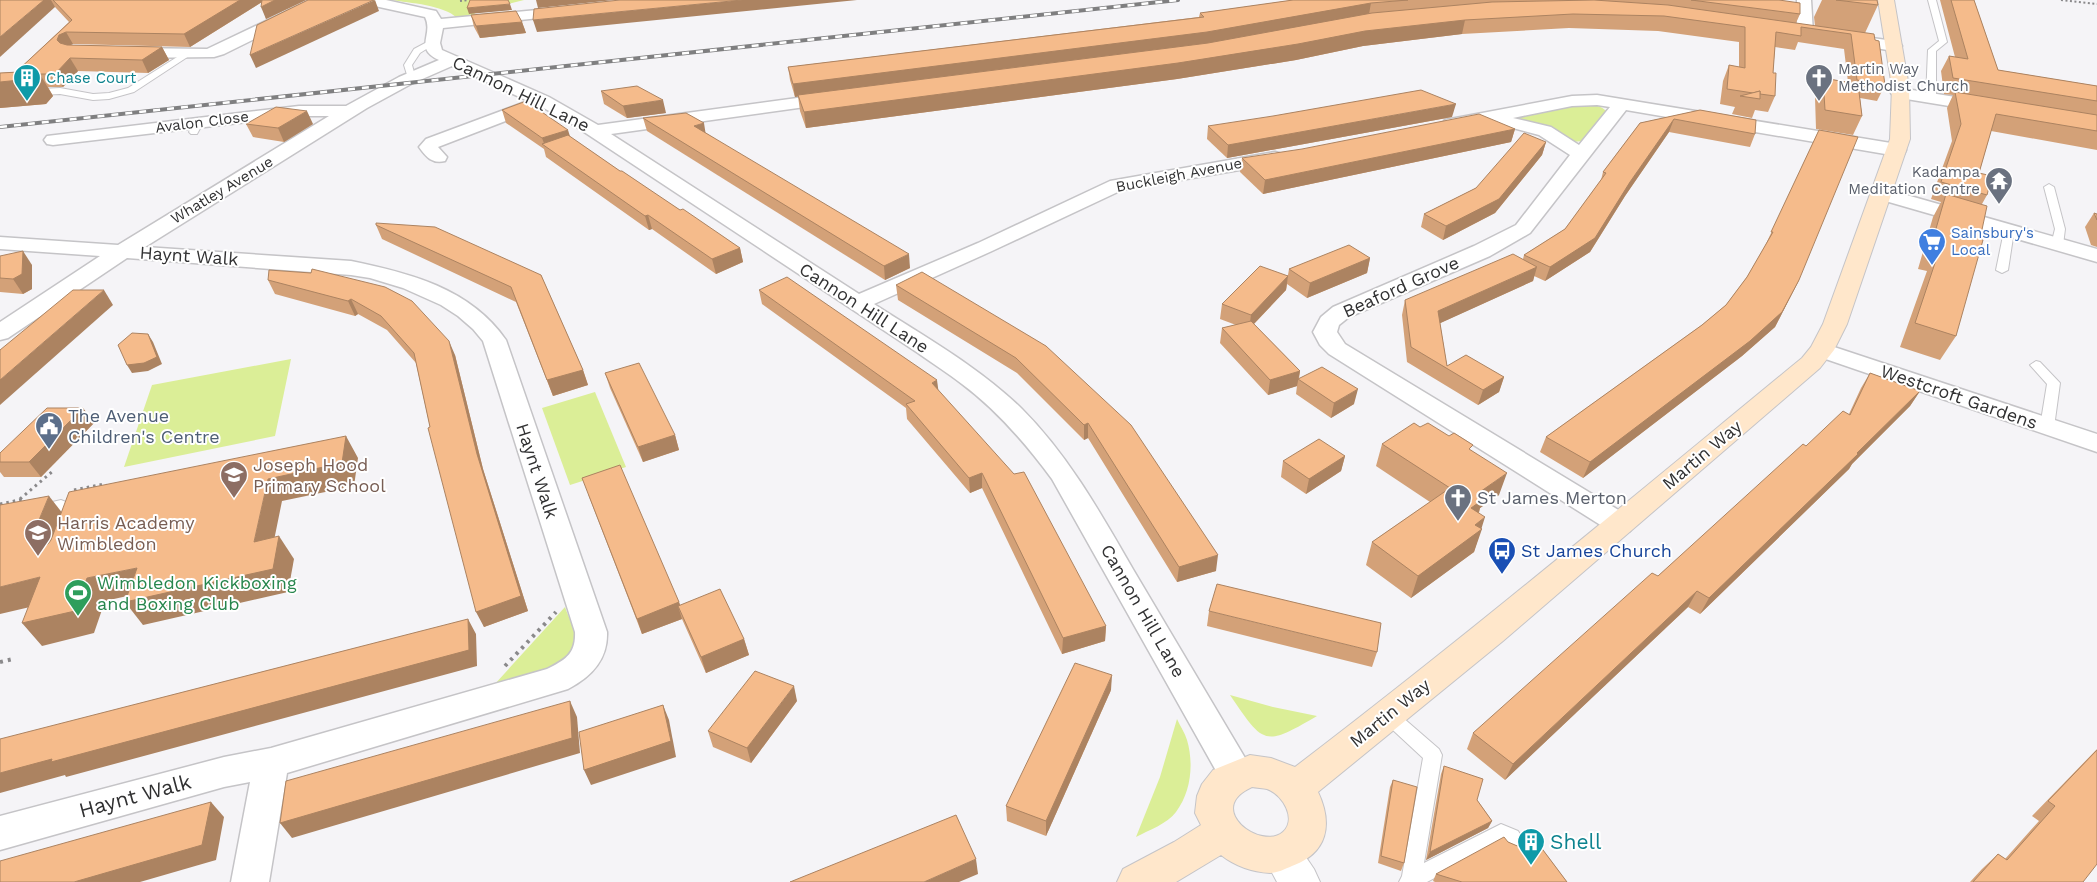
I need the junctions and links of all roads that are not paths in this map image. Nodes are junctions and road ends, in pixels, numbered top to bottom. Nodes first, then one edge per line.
1 (322, 0) edge
2 (366, 0) edge
3 (1804, 0) edge
4 (1886, 0) edge
5 (1932, 0) edge
6 (582, 9) edge
7 (436, 24) junction
8 (1787, 30) edge
9 (1804, 33) junction
10 (432, 42) junction
11 (1894, 46) junction
12 (112, 52) edge
13 (188, 54) junction
14 (452, 61) junction
15 (411, 76) junction
16 (1900, 93) junction
17 (0, 94) edge
18 (849, 96) edge
19 (1931, 98) junction
20 (543, 101) junction
21 (1621, 103) junction
22 (2000, 109) edge
23 (352, 111) junction
24 (1489, 116) junction
25 (1435, 127) edge
26 (596, 131) junction
27 (53, 140) dead end
28 (1897, 150) junction
29 (1581, 154) junction
30 (1291, 156) edge
31 (438, 157) dead end
32 (2049, 187) dead end
33 (1882, 194) junction
34 (2009, 231) junction
35 (0, 243) edge
36 (2057, 245) junction
37 (122, 252) junction
38 (2097, 256) edge
39 (2002, 270) dead end
40 (859, 303) junction
41 (0, 333) edge
42 (1822, 350) junction
43 (2036, 365) dead end
44 (2047, 427) junction
45 (2097, 443) edge
46 (26, 513) edge
47 (1620, 524) junction
48 (72, 529) edge
49 (1388, 714) junction
50 (271, 762) junction
51 (1236, 774) junction
52 (1295, 788) junction
53 (0, 833) edge
54 (1222, 833) junction
55 (1516, 845) edge
56 (1290, 868) edge
57 (1410, 881) edge
58 (250, 882) edge
59 (1137, 882) edge

1 - 13 street
2 - 7 street
3 - 9 street
4 - 11 main road, Martin Way
5 - 19 lane
6 - 7 street
7 - 10 street
8 - 9 street
9 - 11 street
10 - 14 street, Cannon Hill Lane
10 - 15 lane
11 - 16 main road, Martin Way
12 - 13 street
13 - 17 lane
14 - 15 street, Whatley Avenue
14 - 20 street, Cannon Hill Lane
15 - 23 street, Whatley Avenue
16 - 19 street
16 - 28 main road, Martin Way
18 - 26 street
19 - 22 street
20 - 26 street, Cannon Hill Lane
20 - 31 street
21 - 24 street
21 - 28 street
21 - 29 street, Beaford Grove
23 - 27 street, Avalon Close
23 - 37 street, Whatley Avenue
24 - 25 street
24 - 29 street
26 - 40 street, Cannon Hill Lane
28 - 33 main road, Martin Way
29 - 47 street, Beaford Grove
30 - 40 street, Buckleigh Avenue
32 - 36 lane
33 - 34 street
33 - 42 main road, Martin Way
34 - 36 street
34 - 39 lane
35 - 37 street, Haynt Walk
36 - 38 street
37 - 41 street, Whatley Avenue
37 - 50 street, Haynt Walk
40 - 51 street, Cannon Hill Lane
42 - 44 street, Westcroft Gardens
42 - 47 main road, Martin Way
43 - 44 lane
44 - 45 street, Westcroft Gardens
46 - 48 lane
47 - 49 main road, Martin Way
49 - 52 main road, Martin Way
49 - 57 lane
50 - 53 street, Haynt Walk
50 - 58 street
51 - 52 main road
51 - 54 main road
52 - 56 main road
54 - 56 main road
54 - 59 main road
55 - 57 lane

